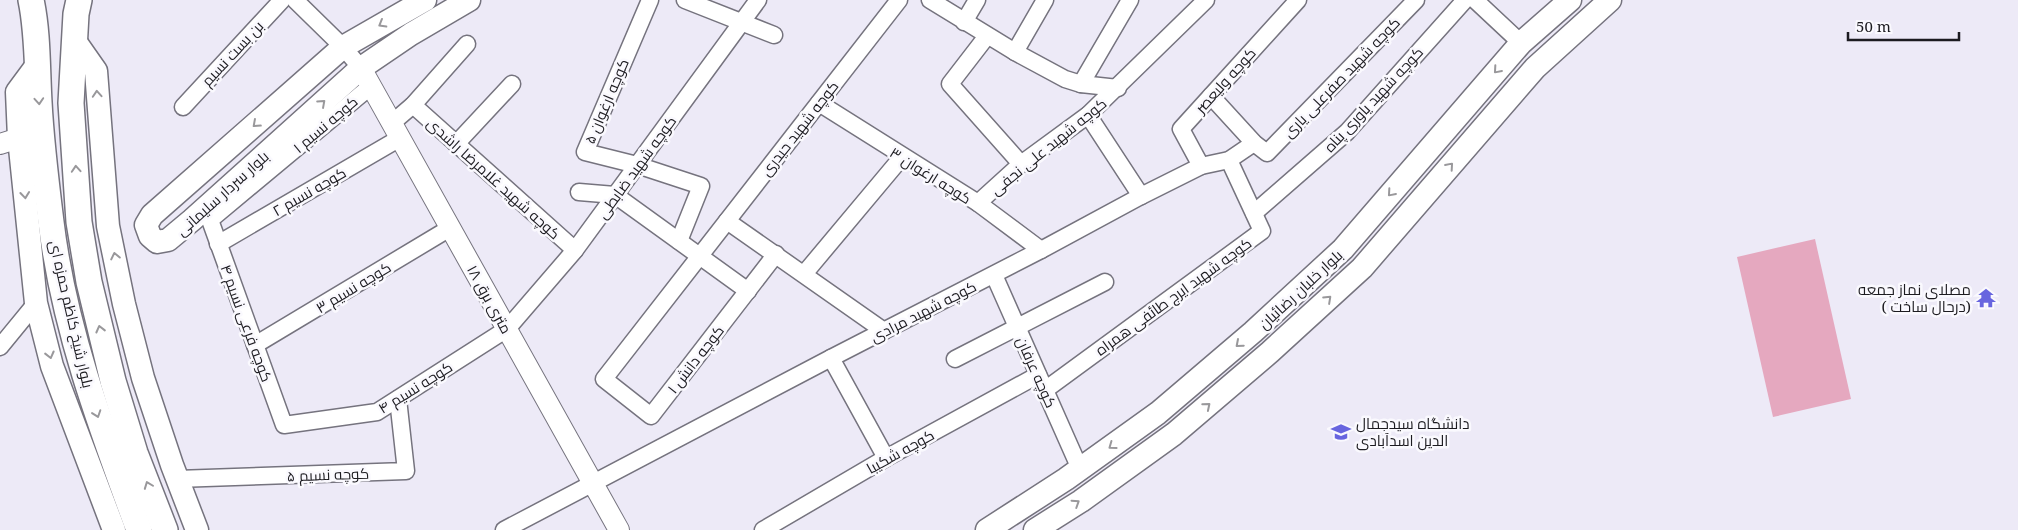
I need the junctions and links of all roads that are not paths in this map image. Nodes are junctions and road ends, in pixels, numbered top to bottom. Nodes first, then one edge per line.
1 (31, 0) edge
2 (79, 0) edge
3 (282, 0) edge
4 (296, 0) edge
5 (425, 0) edge
6 (469, 0) edge
7 (650, 0) edge
8 (685, 0) edge
9 (758, 0) edge
10 (899, 0) edge
11 (930, 0) edge
12 (977, 0) edge
13 (1045, 0) edge
14 (1130, 0) edge
15 (1206, 0) edge
16 (1298, 0) edge
17 (1416, 0) edge
18 (1464, 0) edge
19 (1475, 0) edge
20 (1570, 0) edge
21 (1610, 0) edge
22 (742, 22) junction
23 (964, 22) junction
24 (774, 35) dead end
25 (987, 36) junction
26 (75, 41) junction
27 (1521, 43) junction
28 (467, 44) dead end
29 (343, 47) junction
30 (1015, 52) junction
31 (1542, 62) junction
32 (37, 65) junction
33 (366, 77) junction
34 (512, 84) dead end
35 (1081, 84) junction
36 (1118, 88) junction
37 (1211, 96) junction
38 (818, 103) junction
39 (413, 105) junction
40 (183, 106) dead end
41 (1088, 115) junction
42 (396, 131) junction
43 (9, 141) edge
44 (456, 144) junction
45 (1261, 148) junction
46 (902, 157) junction
47 (1228, 160) junction
48 (1021, 164) junction
49 (637, 165) junction
50 (1201, 166) junction
51 (579, 192) dead end
52 (615, 195) junction
53 (1141, 196) junction
54 (978, 203) junction
55 (1254, 213) junction
56 (210, 220) joint
57 (727, 220) junction
58 (450, 228) junction
59 (679, 242) junction
60 (218, 244) junction
61 (575, 250) junction
62 (1041, 250) junction
63 (776, 254) junction
64 (699, 256) junction
65 (804, 274) junction
66 (994, 275) junction
67 (1105, 282) dead end
68 (748, 291) junction
69 (36, 303) junction
70 (1017, 328) junction
71 (507, 329) junction
72 (884, 331) junction
73 (255, 345) junction
74 (0, 347) edge
75 (832, 358) junction
76 (955, 360) dead end
77 (1038, 374) junction
78 (604, 379) joint
79 (1044, 390) junction
80 (398, 399) junction
81 (284, 425) joint
82 (886, 458) junction
83 (1080, 469) junction
84 (177, 479) junction
85 (592, 482) junction
86 (114, 530) edge
87 (139, 530) edge
88 (165, 530) edge
89 (197, 530) edge
90 (504, 530) edge
91 (619, 530) edge
92 (763, 530) edge
93 (987, 530) edge
94 (1036, 530) edge

1 - 32 main road, بلوار شیخ کاظم حمزه ای
2 - 26 main road, بلوار شیخ کاظم حمزه ای
3 - 40 street, بن بست نسیم
4 - 29 street
5 -> 29 main road, بلوار سردار سلیمانی
6 - 33 main road, بلوار سردار سلیمانی
7 - 49 street, کوچه ارغوان ۵
8 - 22 street
9 - 22 street, کوچه شهید ضابطی
10 - 38 street, کوچه شهید حیدری
11 - 23 street
12 - 23 street
13 - 30 street
14 - 35 street
15 - 36 street, کوچه شهید علی نجفی
16 - 37 street, کوچه ولیعصر
17 - 45 street, کوچه شهید صفرعلی یاری
18 - 55 street, کوچه شهید یاوری پناه
19 - 27 street
20 - 27 main road, بلوار خلبان رضائیان
21 - 31 main road, بلوار خلبان رضائیان
22 - 24 street
22 - 49 street, کوچه شهید ضابطی
23 - 25 street
25 - 30 street
25 - 48 street
84 -> 26 main road
88 -> 26 main road, بلوار شیخ کاظم حمزه ای
27 - 31 main road
27 -> 83 main road, بلوار خلبان رضائیان
28 - 39 street, کوچه نسیم ۲
29 - 33 street
29 -> 33 main road, بلوار سردار سلیمانی
30 - 35 street
94 -> 31 main road, بلوار خلبان رضائیان
32 - 43 main road
32 -> 87 main road, بلوار شیخ کاظم حمزه ای
33 - 42 street, ۱۸ متری برق
33 - 56 street, کوچه نسیم ۱
34 - 44 street
35 - 36 street
36 - 41 street, کوچه شهید علی نجفی
37 - 45 street
37 - 50 street, کوچه ولیعصر
38 - 46 street, کوچه ارغوان ۳
38 - 57 street, کوچه شهید حیدری
39 - 42 street, کوچه نسیم ۲
39 - 44 street, کوچه شهید غلامرضا راشدی
41 - 48 street, کوچه شهید علی نجفی
41 - 53 street
42 - 58 street, ۱۸ متری برق
42 - 60 street, کوچه نسیم ۲
43 -> 69 main road
44 - 61 street, کوچه شهید غلامرضا راشدی
45 - 47 street, کوچه شهید مرادی
46 - 54 street, کوچه ارغوان ۳
46 - 65 street
47 - 50 street, کوچه شهید مرادی
47 - 55 street, کوچه شهید ایرج طائفی همراه
48 - 54 street, کوچه شهید علی نجفی
49 - 52 street, کوچه شهید ضابطی
49 - 59 street
50 - 53 street, کوچه شهید مرادی
51 - 52 street
52 - 59 street
52 - 61 street, کوچه شهید ضابطی
53 - 62 street, کوچه شهید مرادی
54 - 62 street, کوچه ارغوان ۳
55 - 79 street, کوچه شهید ایرج طائفی همراه
56 - 60 street, کوچه فرعی نسیم ۴
57 - 63 street
57 - 64 street, کوچه شهید حیدری
58 - 71 street, ۱۸ متری برق
58 - 73 street, کوچه نسیم ۳
59 - 64 street
60 - 73 street, کوچه فرعی نسیم ۴
61 - 71 street, کوچه شهید ضابطی
62 - 66 street, کوچه شهید مرادی
63 - 65 street
63 - 68 street, کوچه دانش ۱
64 - 68 street
64 - 78 street, کوچه شهید حیدری
65 - 72 street
66 - 70 street, کوچه عرفان
66 - 72 street, کوچه شهید مرادی
67 - 70 street
68 - 78 street, کوچه دانش ۱
69 - 74 street
69 -> 86 main road
70 - 76 street
70 - 77 street, کوچه عرفان
71 - 80 street, کوچه نسیم ۴
71 - 85 street, ۱۸ متری برق
72 - 75 street, کوچه شهید مرادی
73 - 81 street, کوچه فرعی نسیم ۴
75 - 82 street
75 - 85 street, کوچه شهید مرادی
77 - 79 street, کوچه عرفان
77 - 82 street, کوچه شکیبا
79 - 83 street, کوچه عرفان
80 - 81 street, کوچه نسیم ۴
80 - 84 street, کوچه نسیم ۵
82 - 92 street, کوچه شکیبا
83 - 93 main road, بلوار خلبان رضائیان
84 - 89 main road
85 - 90 street, کوچه شهید مرادی
85 - 91 street, ۱۸ متری برق

